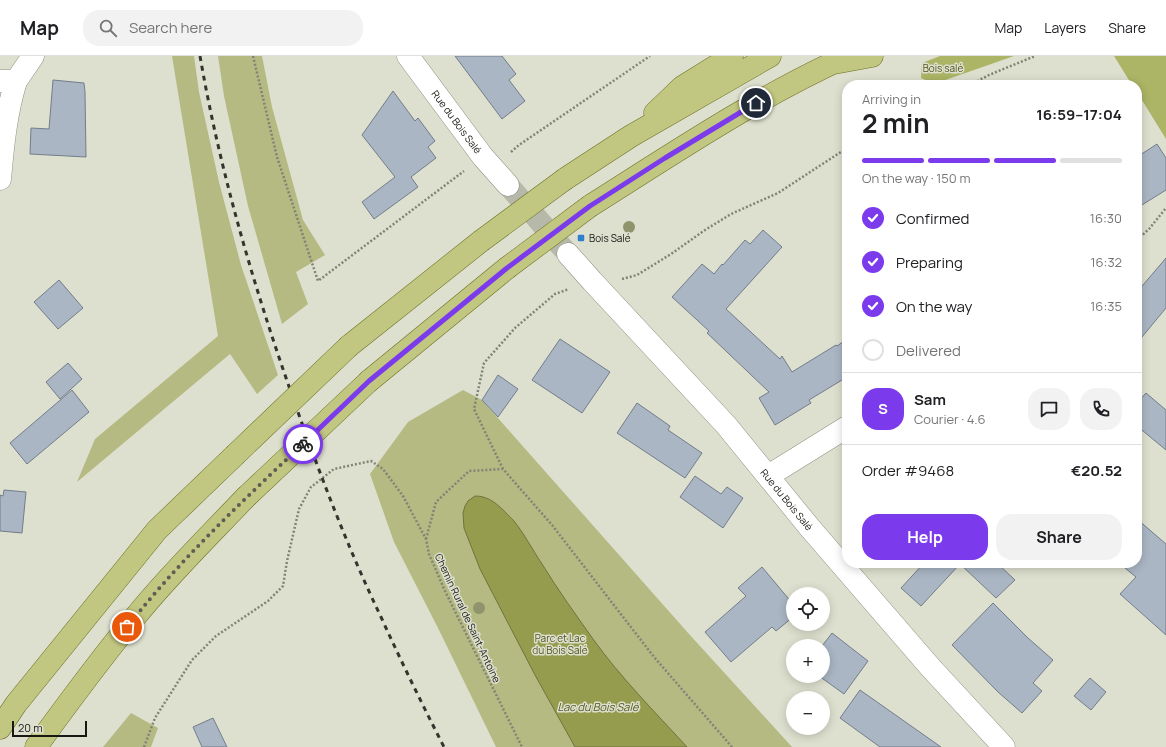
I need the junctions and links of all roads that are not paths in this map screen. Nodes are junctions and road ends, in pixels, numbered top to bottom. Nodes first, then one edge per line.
1 (33, 56) edge
2 (408, 56) edge
3 (732, 56) edge
4 (770, 56) edge
5 (872, 56) edge
6 (839, 60) edge
7 (8, 81) edge
8 (631, 136) junction
9 (0, 179) edge
10 (508, 185) tunnel mouth
11 (568, 254) tunnel mouth
12 (842, 430) edge
13 (768, 476) junction
14 (842, 565) edge
15 (845, 568) edge
16 (0, 728) edge
17 (36, 747) edge
18 (1004, 747) edge

1 - 7 street
2 - 10 street, Rue du Bois Salé
3 - 8 main road
4 - 8 main road
5 - 6 main road
6 - 17 main road, bridge
7 - 9 street
8 - 16 main road, bridge
11 - 13 street, Rue du Bois Salé
12 - 13 street
13 - 14 street, Rue du Bois Salé
15 - 18 street, Rue du Bois Salé

